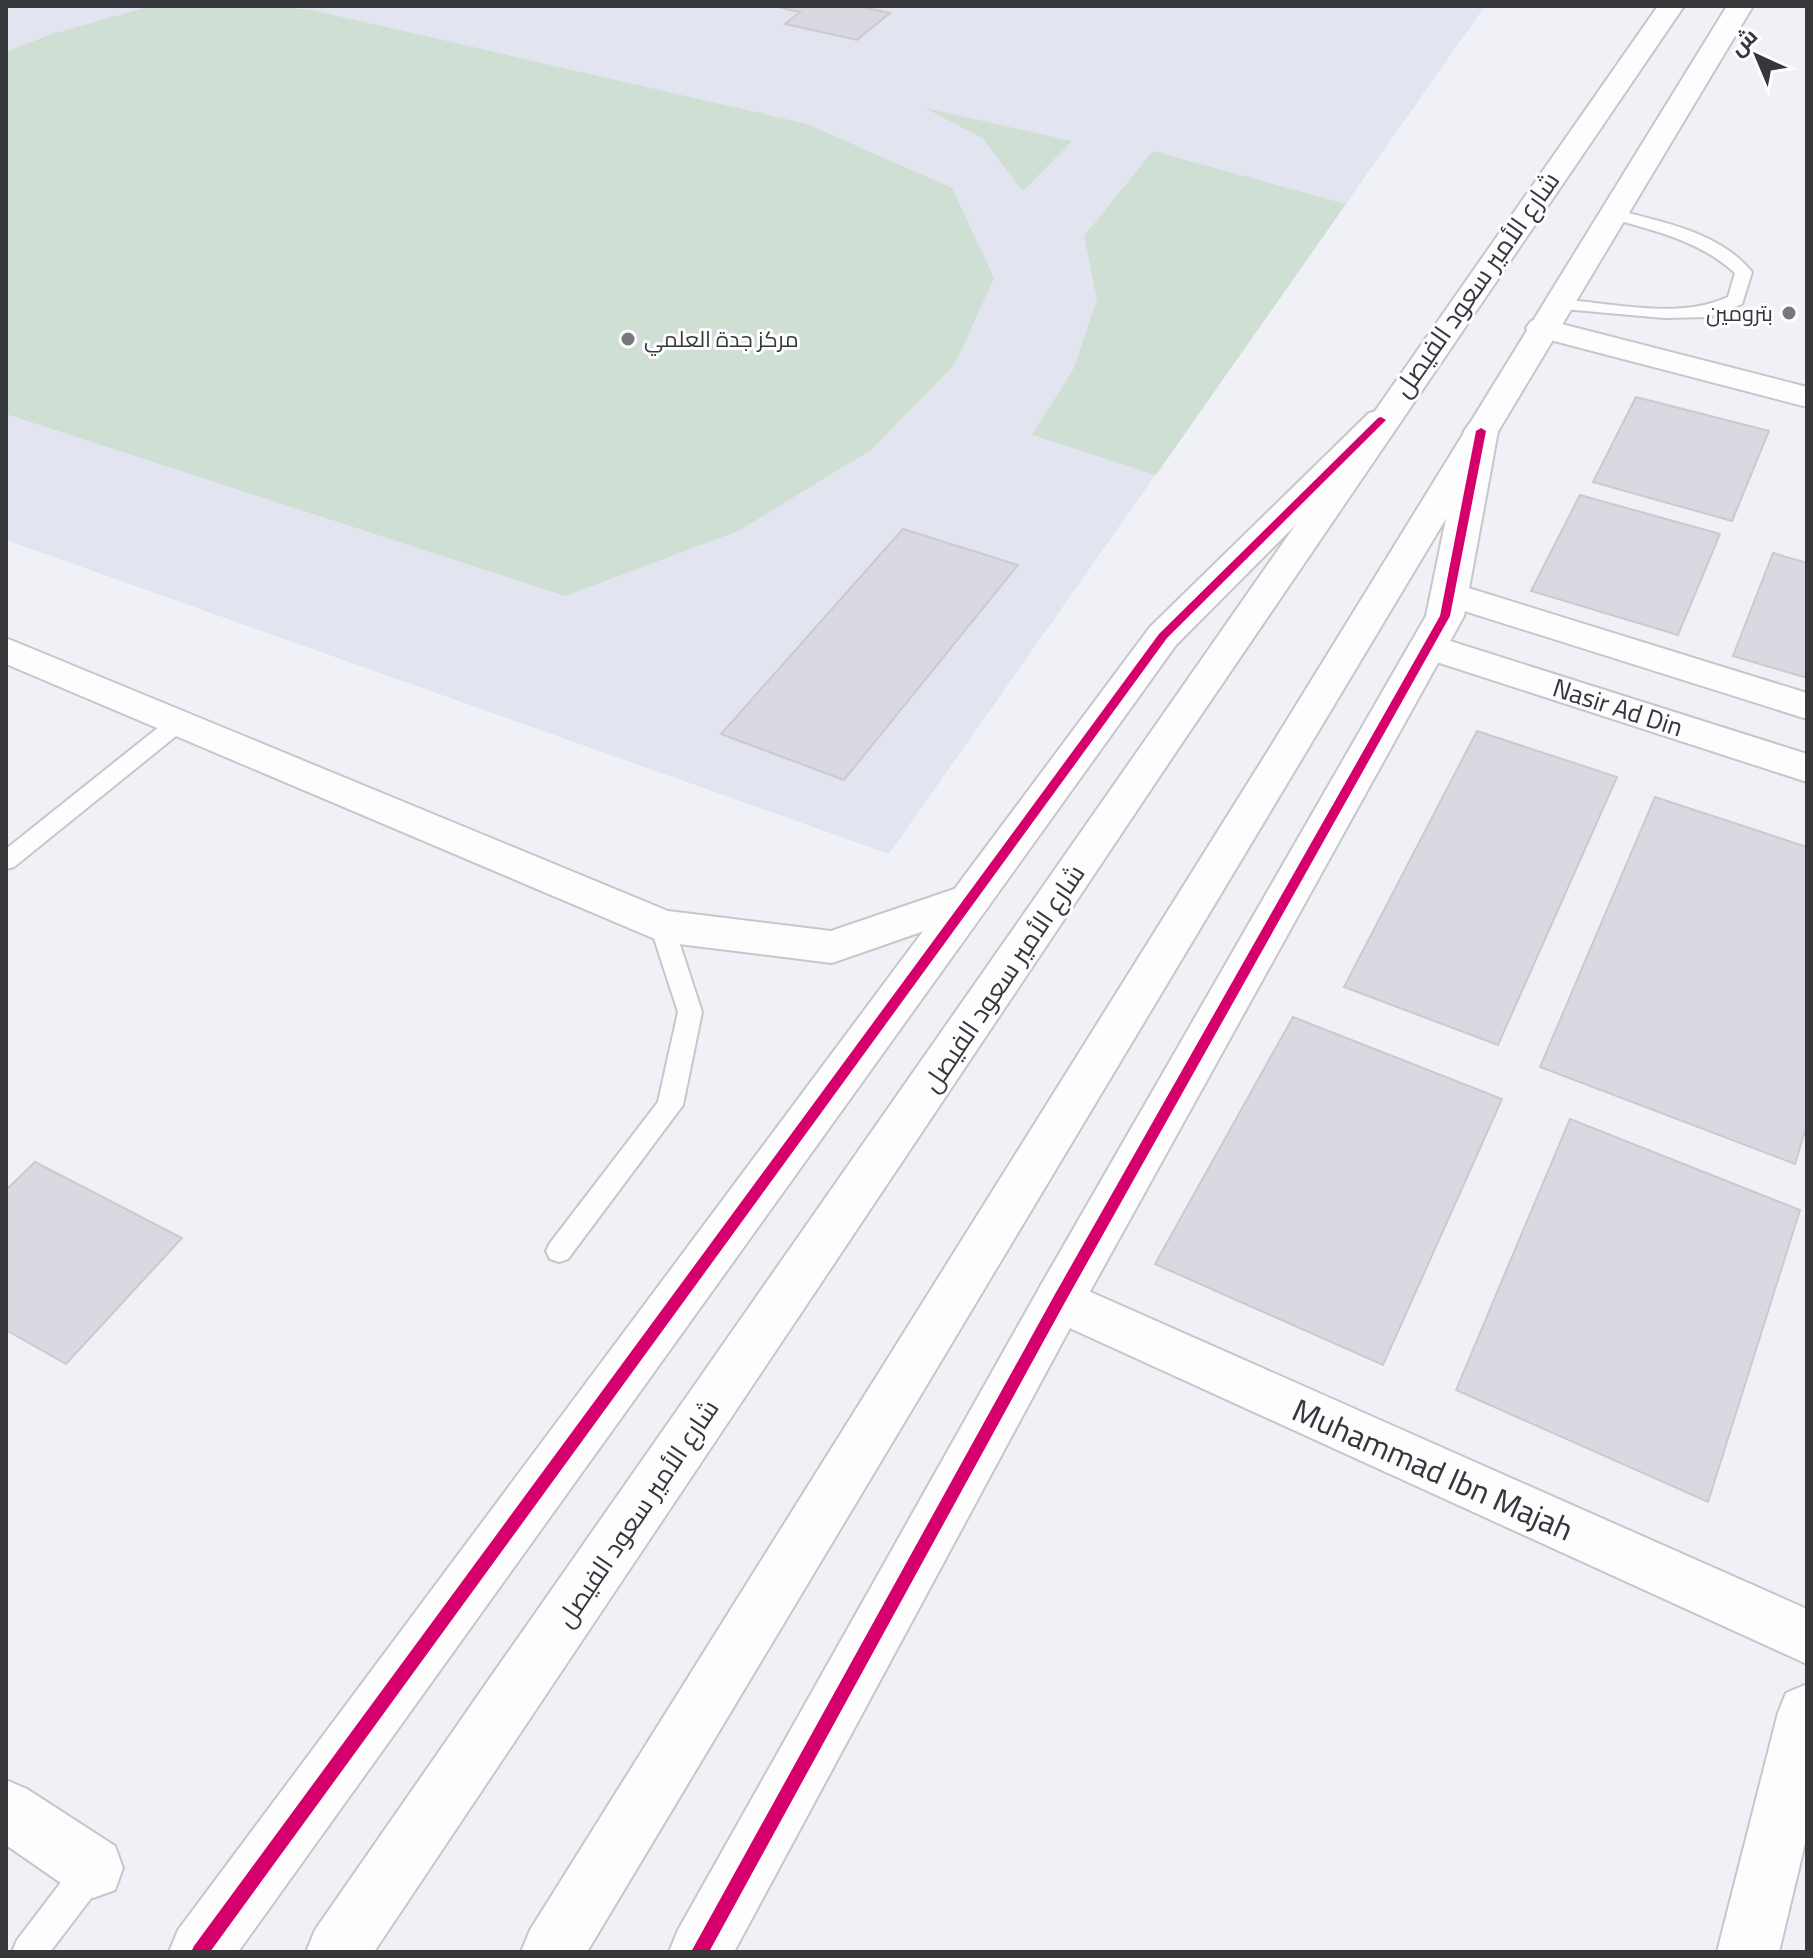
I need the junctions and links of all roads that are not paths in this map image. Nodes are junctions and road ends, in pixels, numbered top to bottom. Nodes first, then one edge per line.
1 (1671, 6) edge
2 (1740, 6) edge
3 (1612, 214) junction
4 (1550, 316) junction
5 (1807, 397) edge
6 (1381, 420) junction
7 (1481, 431) junction
8 (1449, 594) junction
9 (1428, 646) junction
10 (6, 650) edge
11 (1807, 706) edge
12 (178, 723) junction
13 (1807, 768) edge
14 (6, 861) edge
15 (972, 898) junction
16 (662, 926) junction
17 (559, 1251) dead end
18 (1059, 1300) junction
19 (1807, 1637) edge
20 (1807, 1713) edge
21 (6, 1810) edge
22 (93, 1868) joint
23 (29, 1952) edge
24 (200, 1952) edge
25 (337, 1952) edge
26 (552, 1952) edge
27 (700, 1952) edge
28 (1748, 1952) edge

1 - 6 street, شارع الأمير سعود الفيصل
2 - 3 street
3 - 4 street
3 - 4 lane
4 - 5 street
4 - 7 street
6 - 15 street
6 - 25 street, شارع الأمير سعود الفيصل
7 - 8 street
7 - 26 street
8 - 9 street
8 - 11 street
9 - 13 street, Nasir Ad Din
9 - 18 street
10 - 12 street
12 - 14 lane
12 - 16 street
15 - 16 street
15 - 24 street
16 - 17 lane
18 - 19 street, Muhammad Ibn Majah
18 - 27 street
20 - 28 street
21 - 22 street
22 - 23 lane

